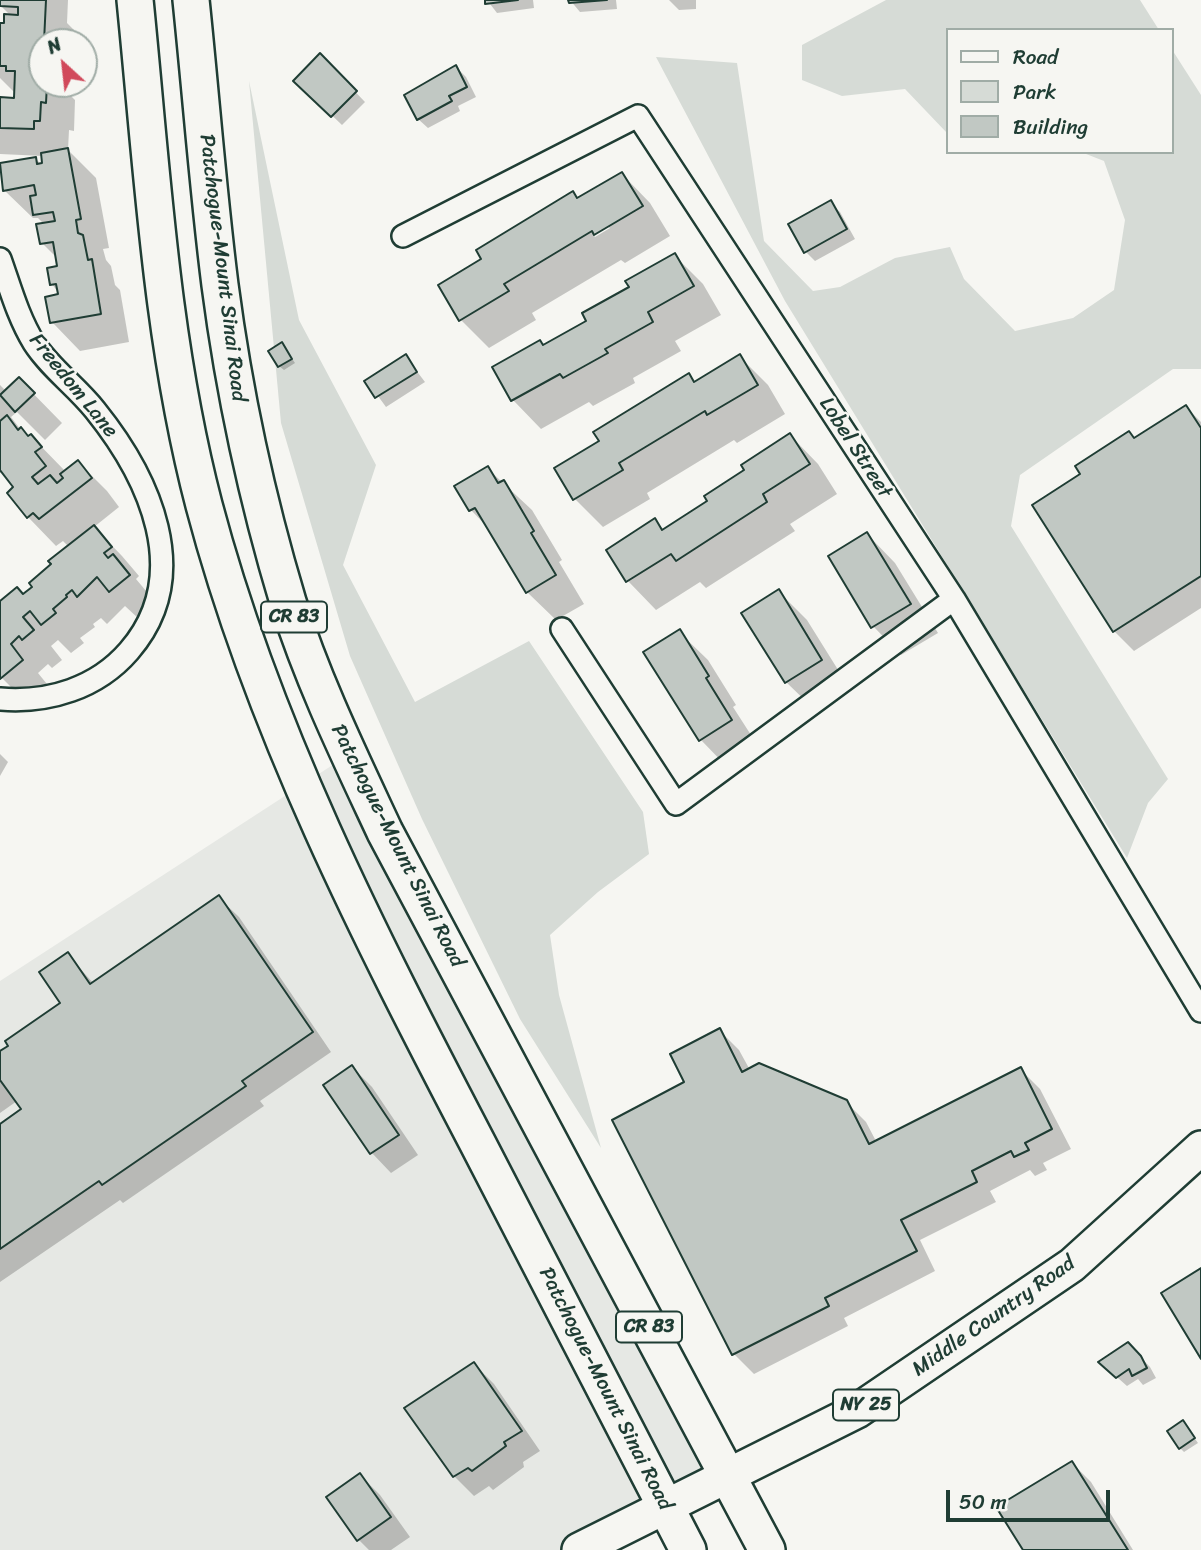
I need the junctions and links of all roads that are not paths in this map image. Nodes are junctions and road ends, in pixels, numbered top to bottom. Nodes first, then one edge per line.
1 (135, 0) edge
2 (191, 0) edge
3 (403, 236) dead end
4 (0, 259) edge
5 (954, 599) junction
6 (562, 629) dead end
7 (0, 698) edge
8 (1201, 1012) edge
9 (1201, 1148) edge
10 (727, 1474) junction
11 (665, 1506) junction
12 (579, 1550) edge
13 (688, 1550) edge
14 (767, 1550) edge

1 - 11 highway, Patchogue-Mount Sinai Road / CR 83
2 - 10 highway, Patchogue-Mount Sinai Road / CR 83
3 - 5 street, Lobel Street
4 - 7 street, Freedom Lane
5 - 6 street
5 - 8 street, Lobel Street
9 - 10 main road, Middle Country Road / NY 25
10 - 11 main road, Middle Country Road / NY 25
10 - 14 highway, Patchogue-Mount Sinai Road / CR 83
11 - 12 main road, Middle Country Road / NY 25
11 - 13 highway, Patchogue-Mount Sinai Road / CR 83

